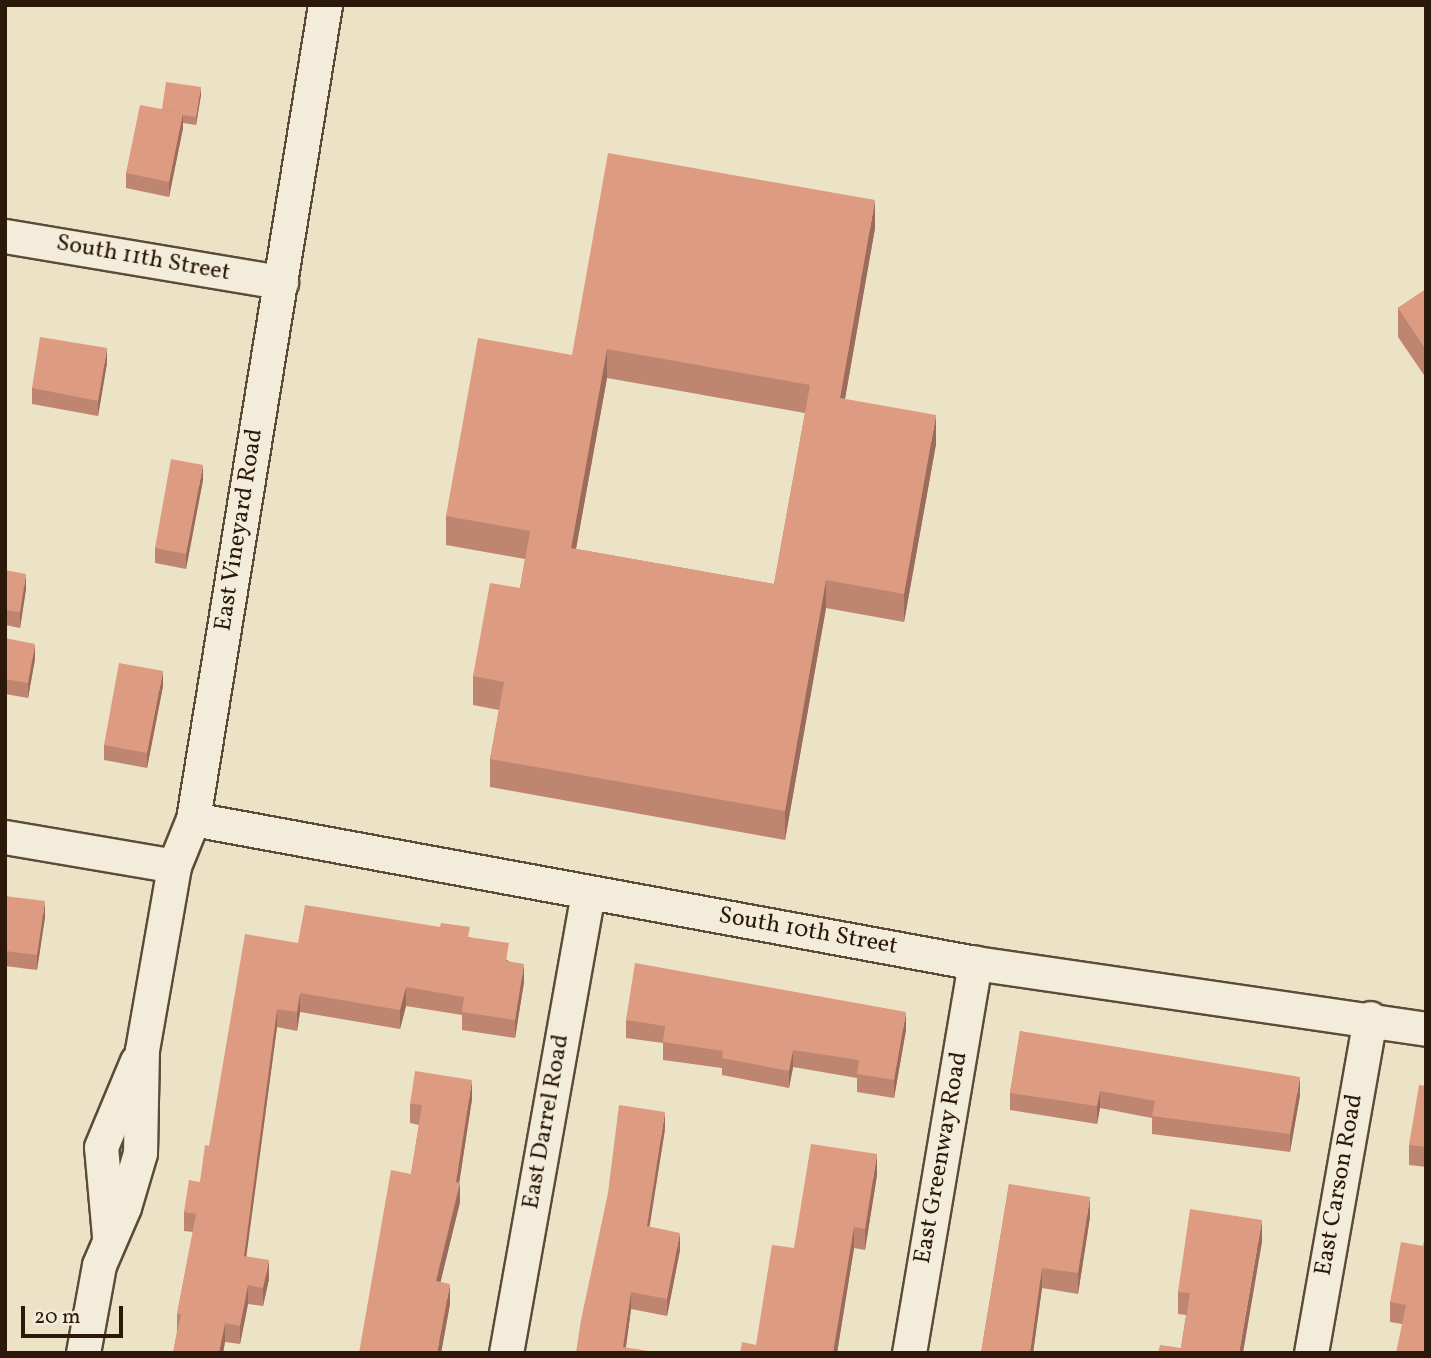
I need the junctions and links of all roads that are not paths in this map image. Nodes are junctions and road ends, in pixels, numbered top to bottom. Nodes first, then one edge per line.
1 (325, 5) edge
2 (5, 236) edge
3 (281, 282) junction
4 (193, 819) junction
5 (5, 837) edge
6 (174, 866) junction
7 (588, 892) junction
8 (975, 963) junction
9 (1370, 1017) junction
10 (1426, 1029) edge
11 (83, 1353) edge
12 (506, 1353) edge
13 (909, 1353) edge
14 (1311, 1353) edge

1 - 3 street, East Vineyard Road
2 - 3 street, South 11th Street
3 - 4 street, East Vineyard Road
4 - 6 street, East Vineyard Road
4 - 7 street, South 10th Street
5 - 6 street
6 - 11 street, East Vineyard Road
7 - 8 street, South 10th Street
7 - 12 street, East Darrel Road
8 - 9 street, South 10th Street
8 - 13 street, East Greenway Road
9 - 10 street, South 10th Street
9 - 14 street, East Carson Road

